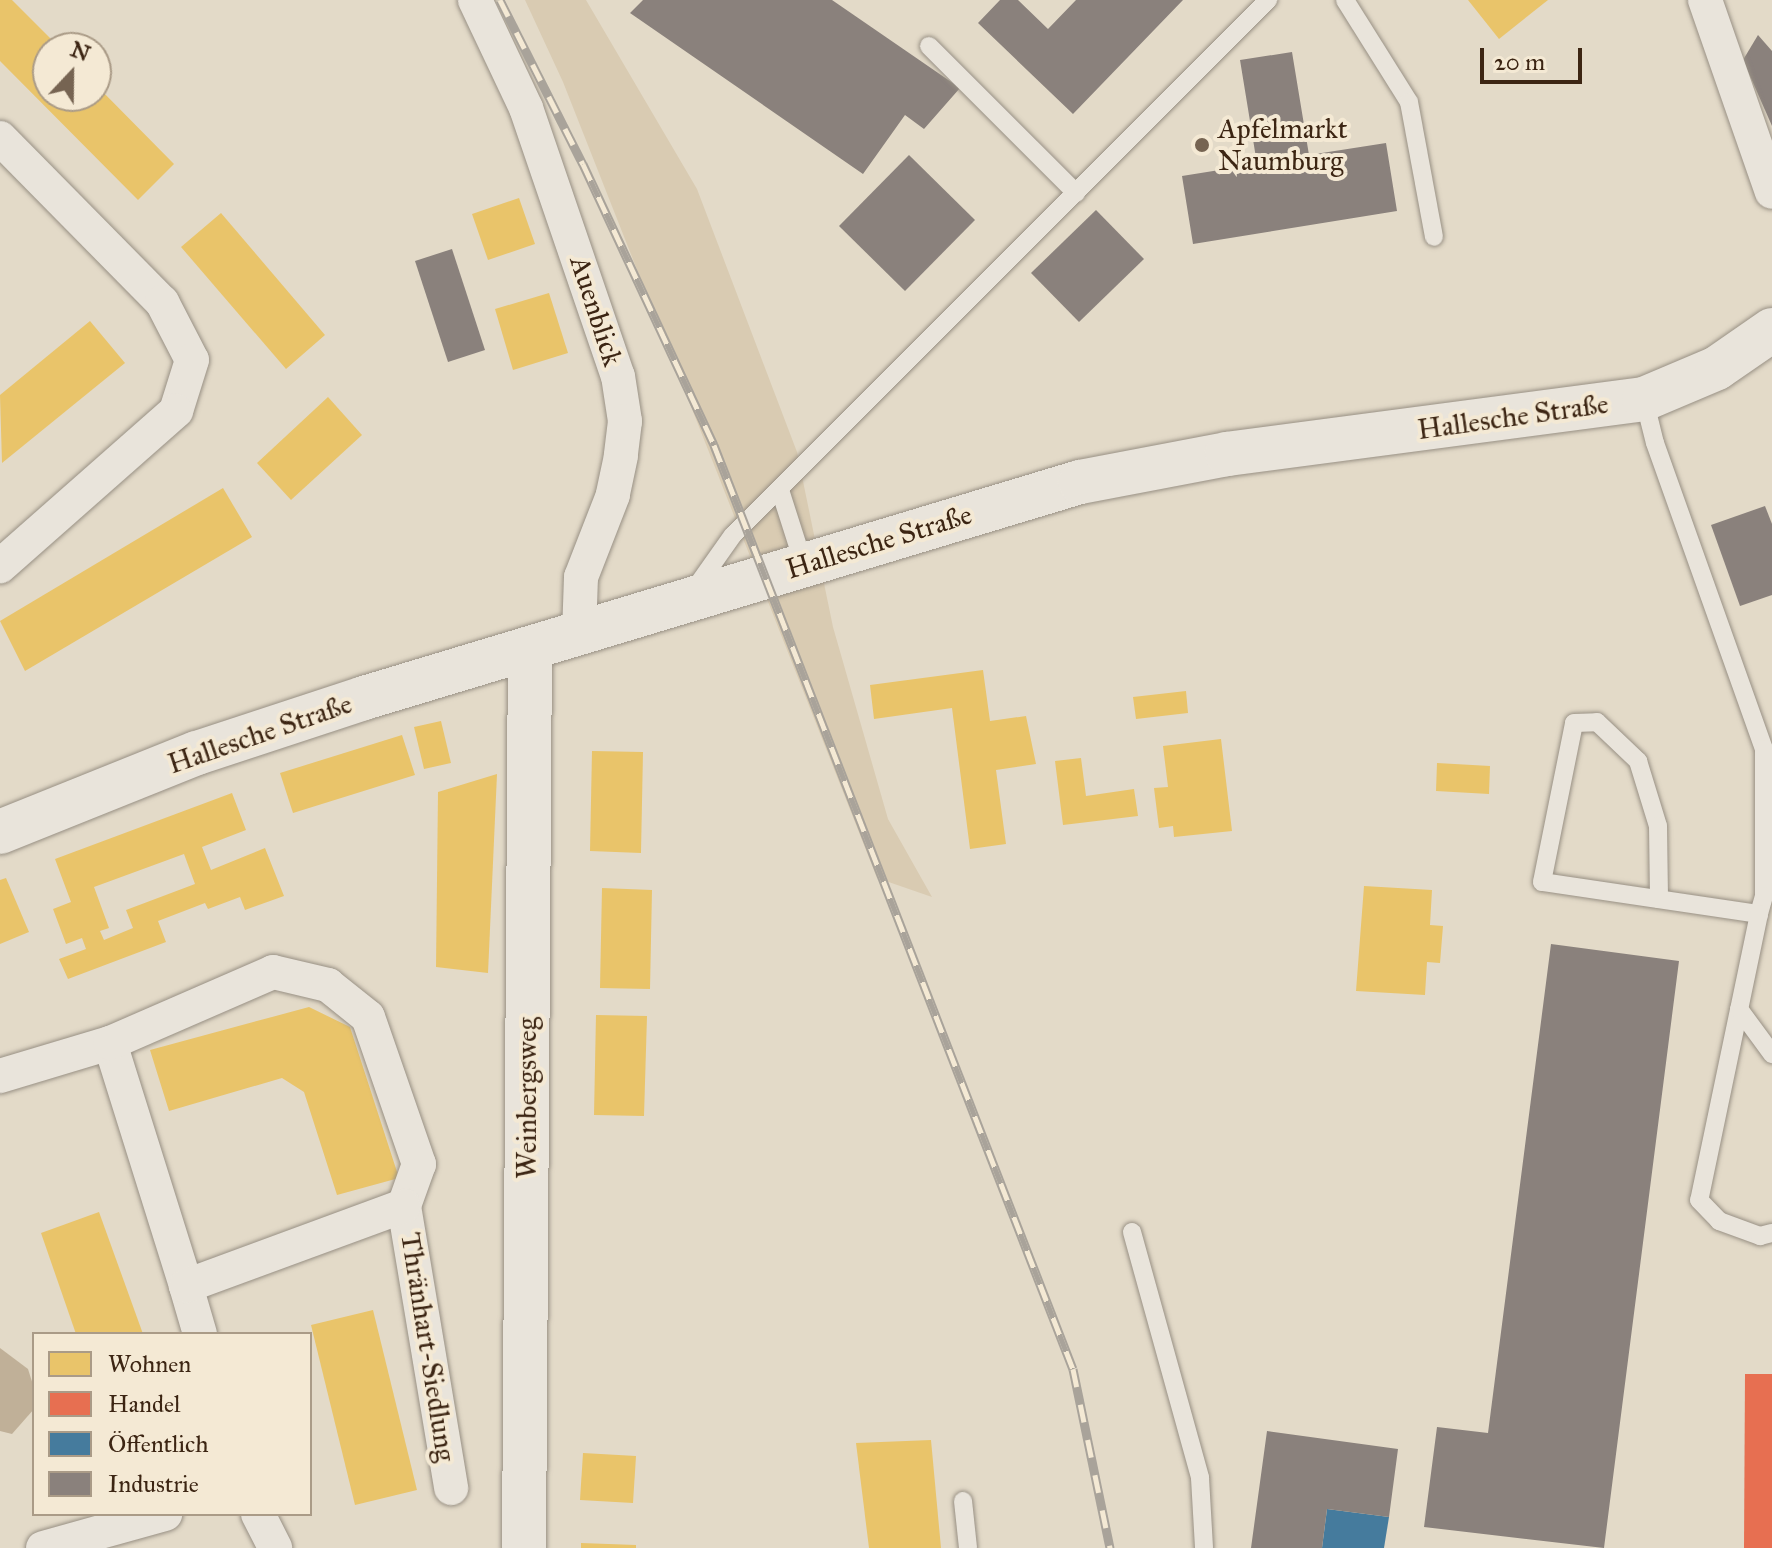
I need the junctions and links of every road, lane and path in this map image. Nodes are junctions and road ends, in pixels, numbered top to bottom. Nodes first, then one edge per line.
1 (475, 0) edge
2 (1268, 0) edge
3 (1345, 0) edge
4 (1705, 0) edge
5 (929, 46) dead end
6 (0, 138) edge
7 (1772, 192) edge
8 (1076, 193) junction
9 (1434, 237) dead end
10 (1772, 330) edge
11 (1644, 399) junction
12 (780, 490) junction
13 (804, 565) junction
14 (0, 566) edge
15 (685, 602) junction
16 (579, 634) junction
17 (530, 649) junction
18 (1768, 748) edge
19 (0, 832) edge
20 (1659, 899) junction
21 (1759, 914) junction
22 (1739, 1009) junction
23 (110, 1043) junction
24 (1772, 1054) edge
25 (0, 1076) edge
26 (404, 1206) junction
27 (1132, 1232) dead end
28 (1772, 1233) edge
29 (186, 1286) junction
30 (199, 1332) edge
31 (451, 1488) dead end
32 (963, 1501) dead end
33 (158, 1516) edge
34 (259, 1516) edge
35 (43, 1548) edge
36 (275, 1548) edge
37 (524, 1548) edge
38 (968, 1548) edge
39 (1204, 1548) edge

1 - 16 street, Auenblick
2 - 8 lane
3 - 9 lane
4 - 7 street
5 - 8 lane
6 - 14 street
8 - 12 lane
10 - 11 main road, Hallesche Straße
11 - 13 main road, Hallesche Straße
11 - 18 lane
12 - 13 lane
12 - 15 lane
13 - 15 main road, Hallesche Straße
15 - 16 main road, Hallesche Straße
16 - 17 main road, Hallesche Straße
17 - 19 main road, Hallesche Straße
17 - 37 main road, Weinbergsweg
18 - 21 lane
20 - 20 lane
20 - 21 lane
21 - 22 lane
22 - 24 lane
22 - 28 lane
23 - 25 street, Thränhart-Siedlung
23 - 26 street, Thränhart-Siedlung
23 - 29 street
26 - 29 street, Thränhart-Siedlung
26 - 31 street, Thränhart-Siedlung
27 - 39 lane
29 - 30 street
32 - 38 lane
33 - 35 street
34 - 36 street

